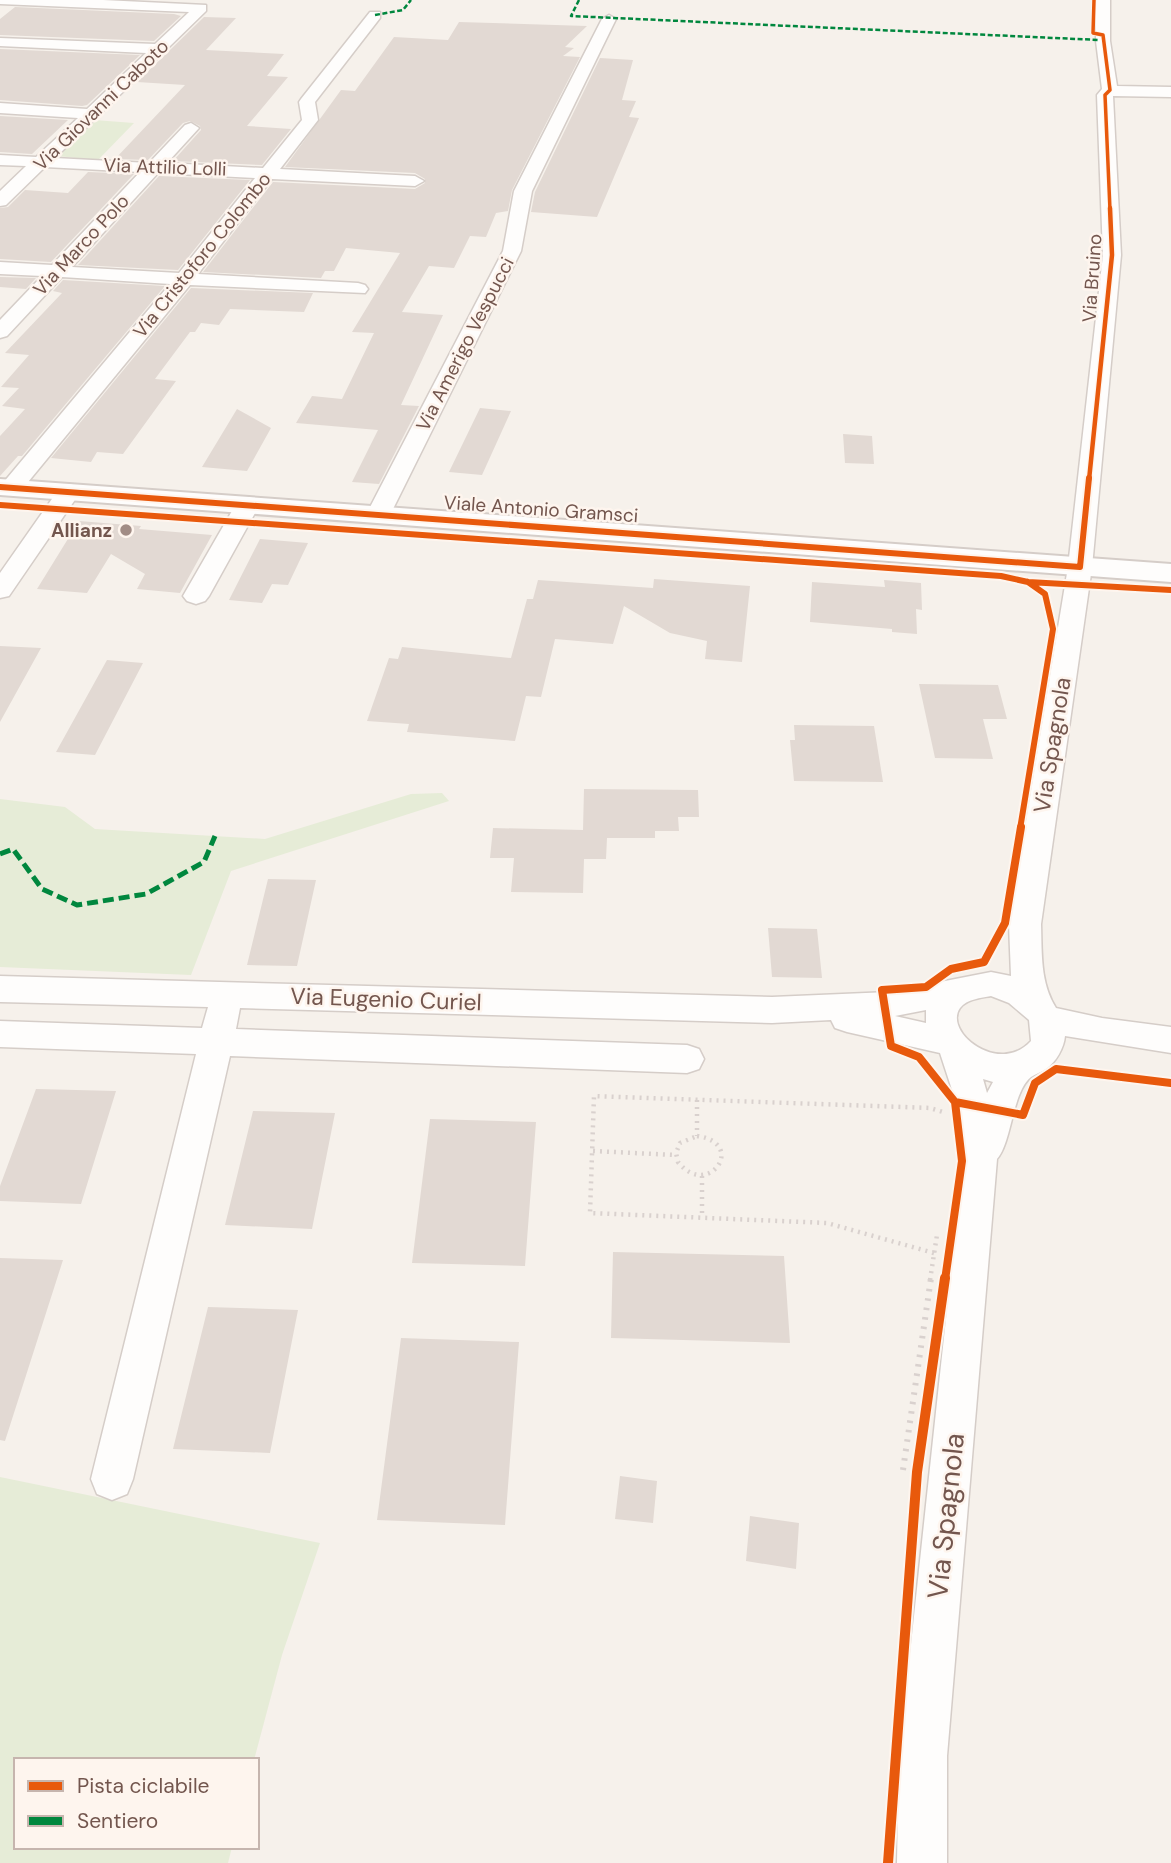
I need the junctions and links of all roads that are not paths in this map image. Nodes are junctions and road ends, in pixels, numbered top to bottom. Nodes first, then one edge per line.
1 (0, 0) edge
2 (1103, 0) edge
3 (375, 15) dead end
4 (609, 19) dead end
5 (0, 42) edge
6 (161, 49) junction
7 (1110, 90) junction
8 (1171, 92) edge
9 (0, 108) edge
10 (93, 114) junction
11 (191, 128) dead end
12 (0, 160) edge
13 (41, 162) junction
14 (155, 166) junction
15 (270, 172) junction
16 (415, 180) dead end
17 (0, 201) edge
18 (0, 268) edge
19 (56, 271) junction
20 (186, 277) junction
21 (358, 289) dead end
22 (0, 332) edge
23 (5, 488) edge
24 (69, 491) junction
25 (248, 504) junction
26 (379, 513) junction
27 (1080, 567) junction
28 (1171, 573) edge
29 (0, 591) edge
30 (196, 596) dead end
31 (1025, 924) junction
32 (965, 988) junction
33 (0, 989) edge
34 (227, 995) junction
35 (772, 1010) junction
36 (0, 1034) edge
37 (1036, 1035) junction
38 (216, 1042) junction
39 (1171, 1042) edge
40 (953, 1047) junction
41 (687, 1059) dead end
42 (980, 1170) junction
43 (112, 1479) dead end
44 (922, 1863) edge

1 - 6 street, Via Giovanni Caboto
2 - 7 street, Via Bruino
3 - 15 street, Via Cristoforo Colombo
4 - 26 street, Via Amerigo Vespucci
5 - 6 street
6 - 10 street, Via Giovanni Caboto
7 - 8 street
7 - 27 street, Via Bruino
9 - 10 street
10 - 13 street, Via Giovanni Caboto
11 - 14 street, Via Marco Polo
12 - 13 street, Via Attilio Lolli
13 - 14 street, Via Attilio Lolli
13 - 17 street, Via Giovanni Caboto
14 - 15 street, Via Attilio Lolli
14 - 19 street, Via Marco Polo
15 - 16 street, Via Attilio Lolli
15 - 20 street, Via Cristoforo Colombo
18 - 19 street
19 - 20 street
19 - 22 street, Via Marco Polo
20 - 21 street
20 - 23 street, Via Cristoforo Colombo
23 - 24 street, Viale Antonio Gramsci
24 - 25 street, Viale Antonio Gramsci
24 - 29 street
25 - 26 street, Viale Antonio Gramsci
25 - 30 street
26 - 27 street, Viale Antonio Gramsci
27 - 28 street, Viale Antonio Gramsci
27 - 31 street, Via Spagnola
31 - 32 street, Via Spagnola
31 - 37 street, Via Spagnola
32 - 35 street, Via Eugenio Curiel
32 - 37 street
32 - 40 street
33 - 34 street, Via Eugenio Curiel
34 - 35 street, Via Eugenio Curiel
34 - 38 street
35 - 40 street, Via Eugenio Curiel
36 - 38 street
37 - 39 street
37 - 40 street
37 - 42 street, Via Spagnola
38 - 41 street
38 - 43 street
40 - 42 street, Via Spagnola
42 - 44 street, Via Spagnola

